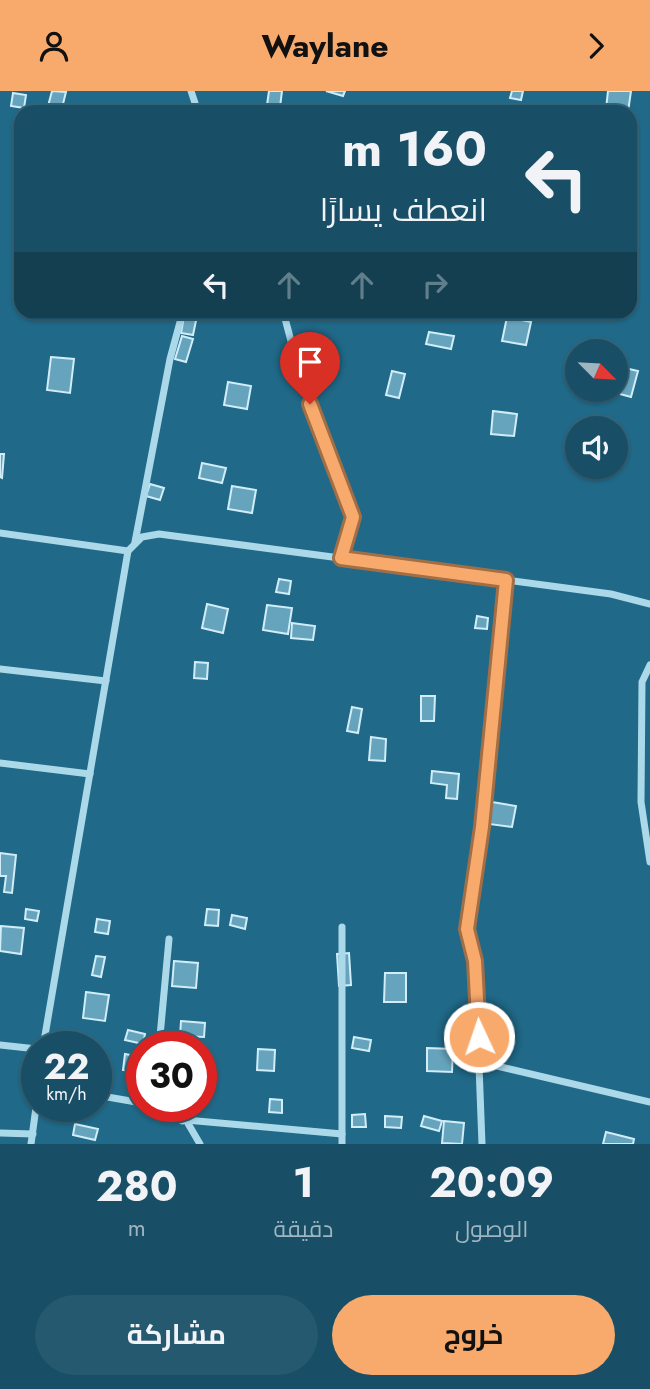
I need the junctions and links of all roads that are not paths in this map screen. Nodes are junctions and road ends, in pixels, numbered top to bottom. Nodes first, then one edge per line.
1 (181, 319) edge
2 (285, 319) edge
3 (0, 533) edge
4 (135, 542) junction
5 (128, 551) junction
6 (341, 558) junction
7 (506, 580) junction
8 (650, 604) edge
9 (650, 665) edge
10 (0, 669) edge
11 (106, 681) junction
12 (0, 762) edge
13 (90, 774) junction
14 (650, 862) edge
15 (342, 927) dead end
16 (169, 939) dead end
17 (46, 1031) edge
18 (160, 1031) edge
19 (0, 1045) edge
20 (21, 1047) edge
21 (480, 1062) junction
22 (650, 1102) edge
23 (34, 1122) edge
24 (187, 1122) edge
25 (208, 1122) edge
26 (0, 1133) edge
27 (33, 1134) junction
28 (342, 1134) junction
29 (32, 1144) edge
30 (200, 1144) edge
31 (342, 1144) edge
32 (482, 1144) edge

1 - 4 street
2 - 6 street
3 - 5 street
4 - 5 street
4 - 6 street
5 - 11 street
6 - 7 street
7 - 8 street
7 - 21 street
9 - 14 street
10 - 11 street
11 - 13 street
12 - 13 street
13 - 17 street
15 - 28 street
16 - 18 street
19 - 20 street
21 - 22 street
21 - 32 street
23 - 27 street
24 - 30 street
25 - 28 street
26 - 27 street
27 - 29 street
28 - 31 street

